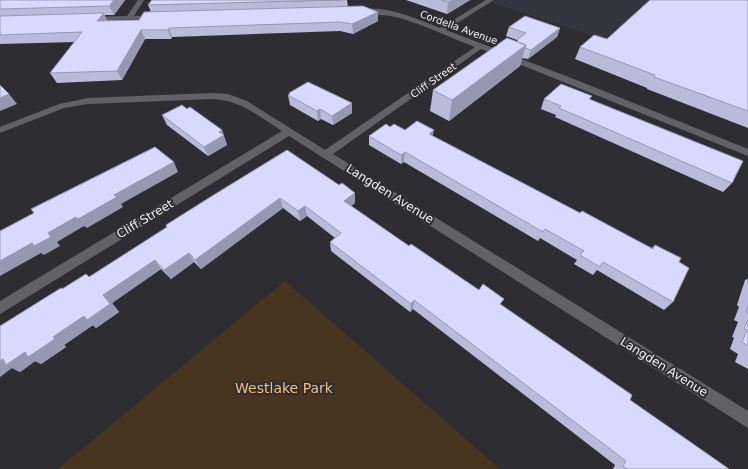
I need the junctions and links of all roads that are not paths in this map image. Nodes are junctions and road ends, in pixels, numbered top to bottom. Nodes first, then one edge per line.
1 (141, 0) edge
2 (491, 0) edge
3 (349, 11) edge
4 (162, 16) edge
5 (130, 18) junction
6 (84, 19) edge
7 (439, 31) junction
8 (481, 46) junction
9 (0, 130) edge
10 (290, 131) junction
11 (748, 153) edge
12 (326, 154) junction
13 (0, 308) edge
14 (748, 420) edge

1 - 5 street
2 - 7 street
3 - 7 street, Cordella Avenue
4 - 5 street
5 - 6 street
7 - 8 street, Cordella Avenue
8 - 11 street, Cordella Avenue
8 - 12 street, Cliff Street
9 - 10 street, Langden Avenue
10 - 12 street, Langden Avenue
10 - 13 street, Cliff Street
12 - 14 street, Langden Avenue

